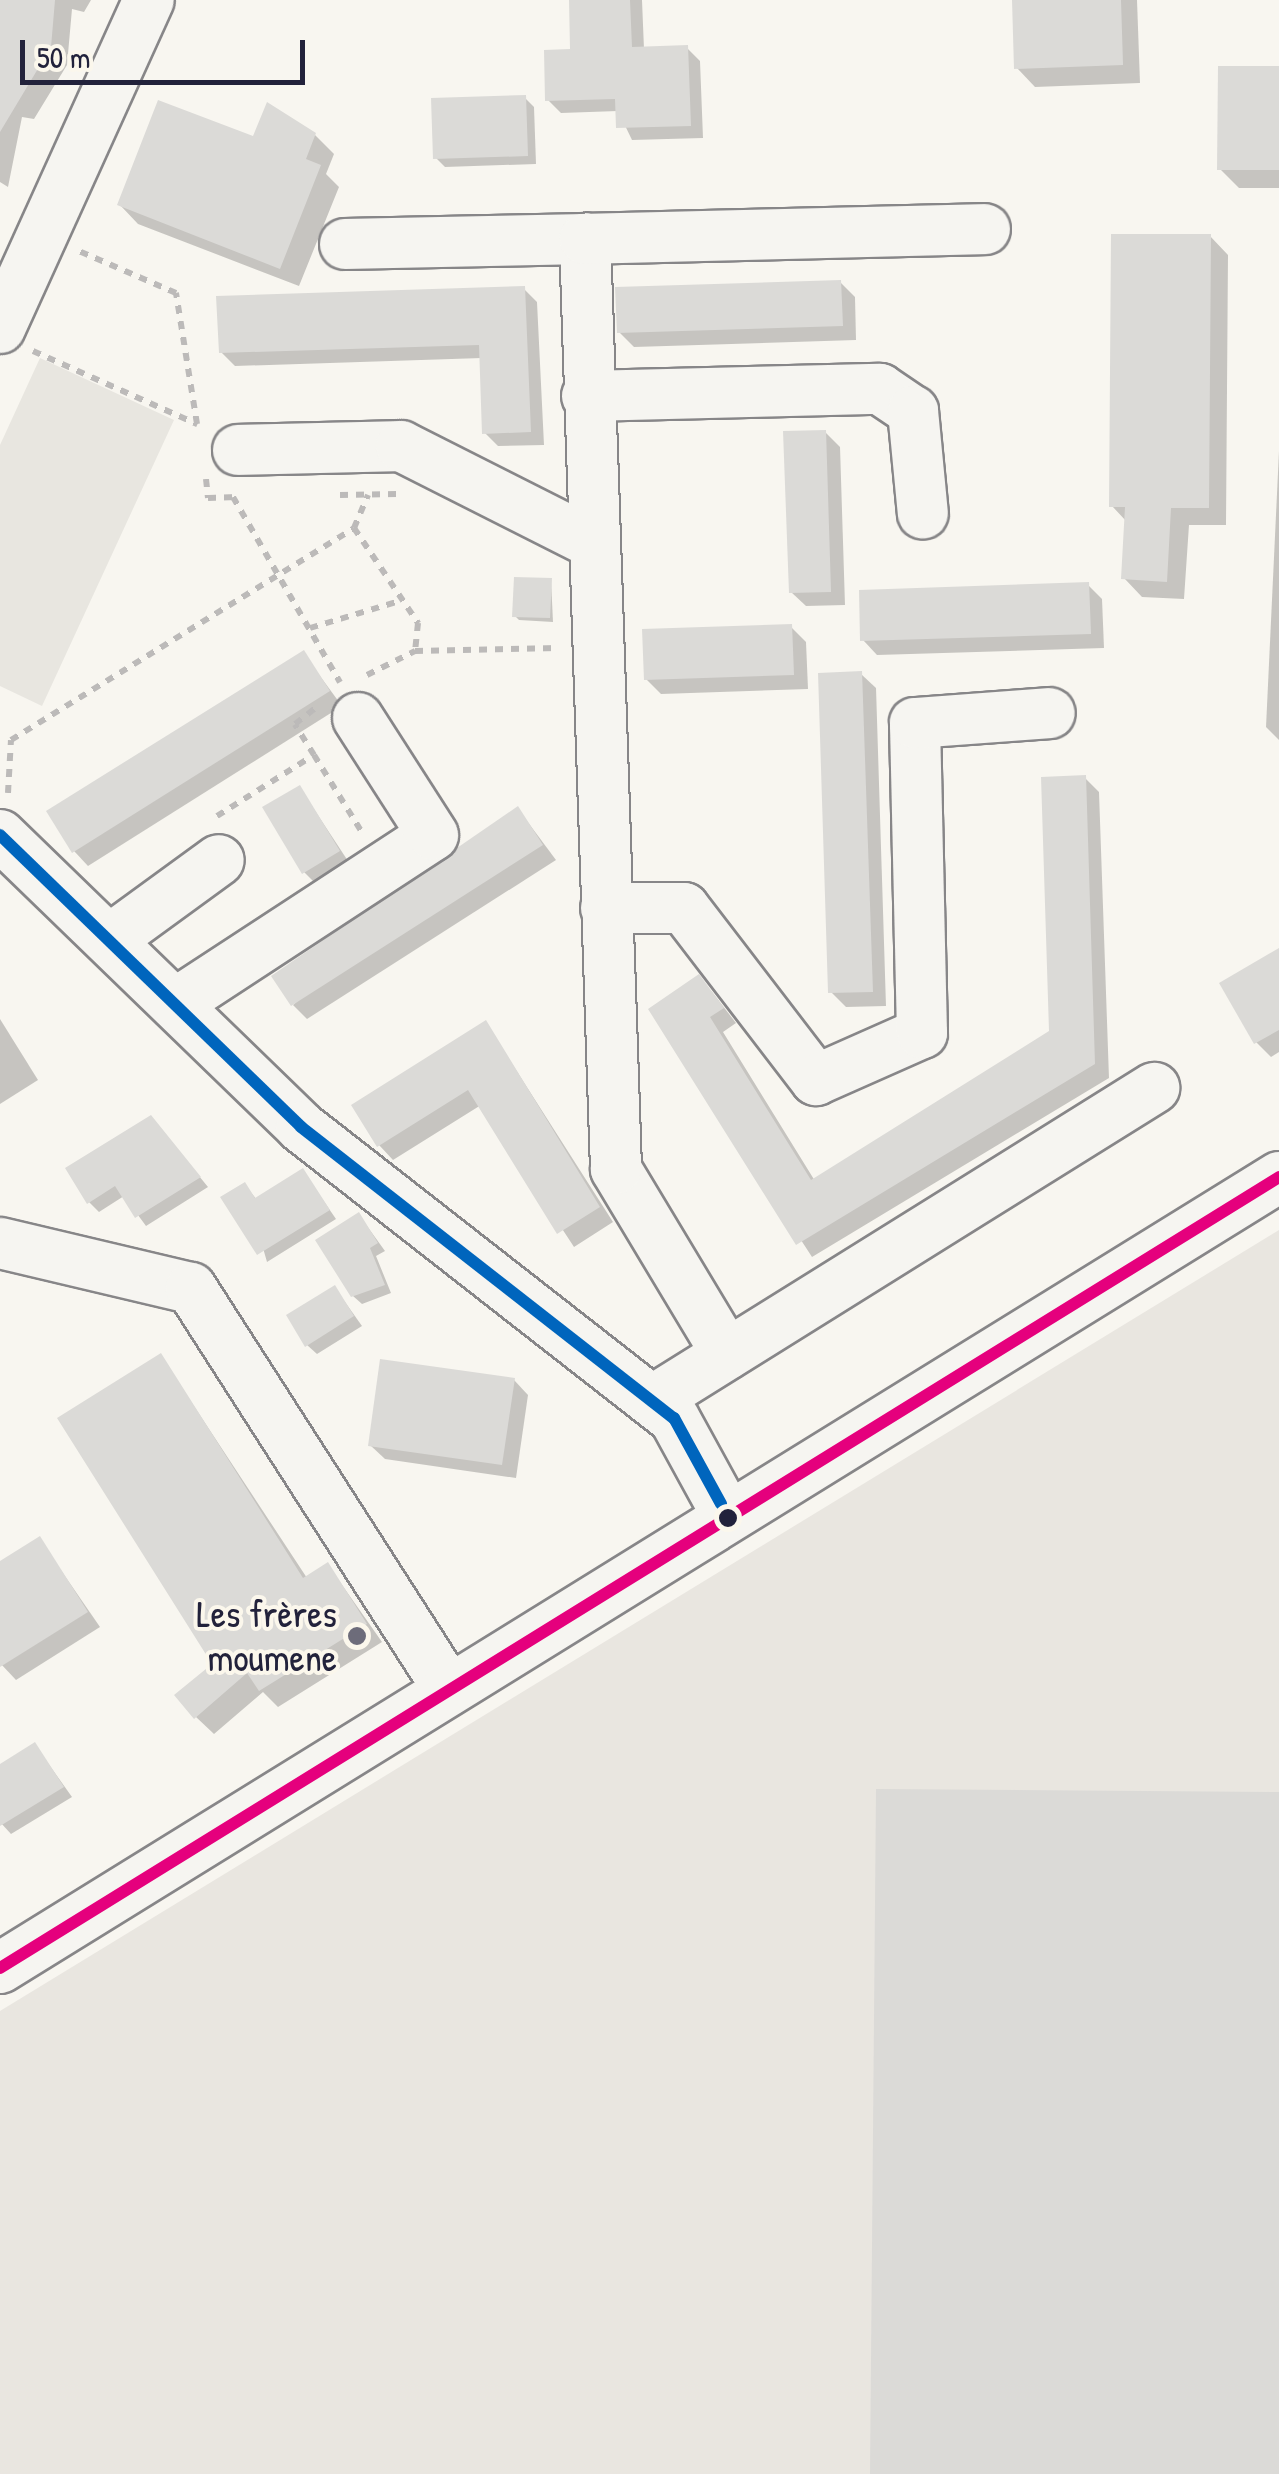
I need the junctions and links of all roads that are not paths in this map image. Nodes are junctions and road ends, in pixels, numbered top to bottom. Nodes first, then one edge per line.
1 (149, 0) edge
2 (985, 229) dead end
3 (585, 239) junction
4 (346, 244) dead end
5 (9, 337) edge
6 (587, 396) junction
7 (214, 455) road end
8 (923, 514) dead end
9 (593, 543) junction
10 (1050, 713) dead end
11 (358, 718) dead end
12 (7, 822) edge
13 (208, 844) road end
14 (606, 908) junction
15 (112, 938) junction
16 (175, 1004) junction
17 (1154, 1088) dead end
18 (1279, 1177) edge
19 (0, 1243) edge
20 (727, 1354) junction
21 (652, 1401) junction
22 (725, 1512) junction
23 (448, 1688) junction
24 (0, 1968) edge

1 - 5 street
2 - 3 street
3 - 4 street
3 - 6 street
6 - 8 street
6 - 9 street
7 - 9 street
9 - 14 street
10 - 14 street
11 - 16 street
12 - 15 street
13 - 15 street
14 - 20 street
15 - 16 street
16 - 21 street
17 - 20 street
18 - 22 street
19 - 23 street
20 - 21 street
21 - 22 street
22 - 23 street
23 - 24 street

